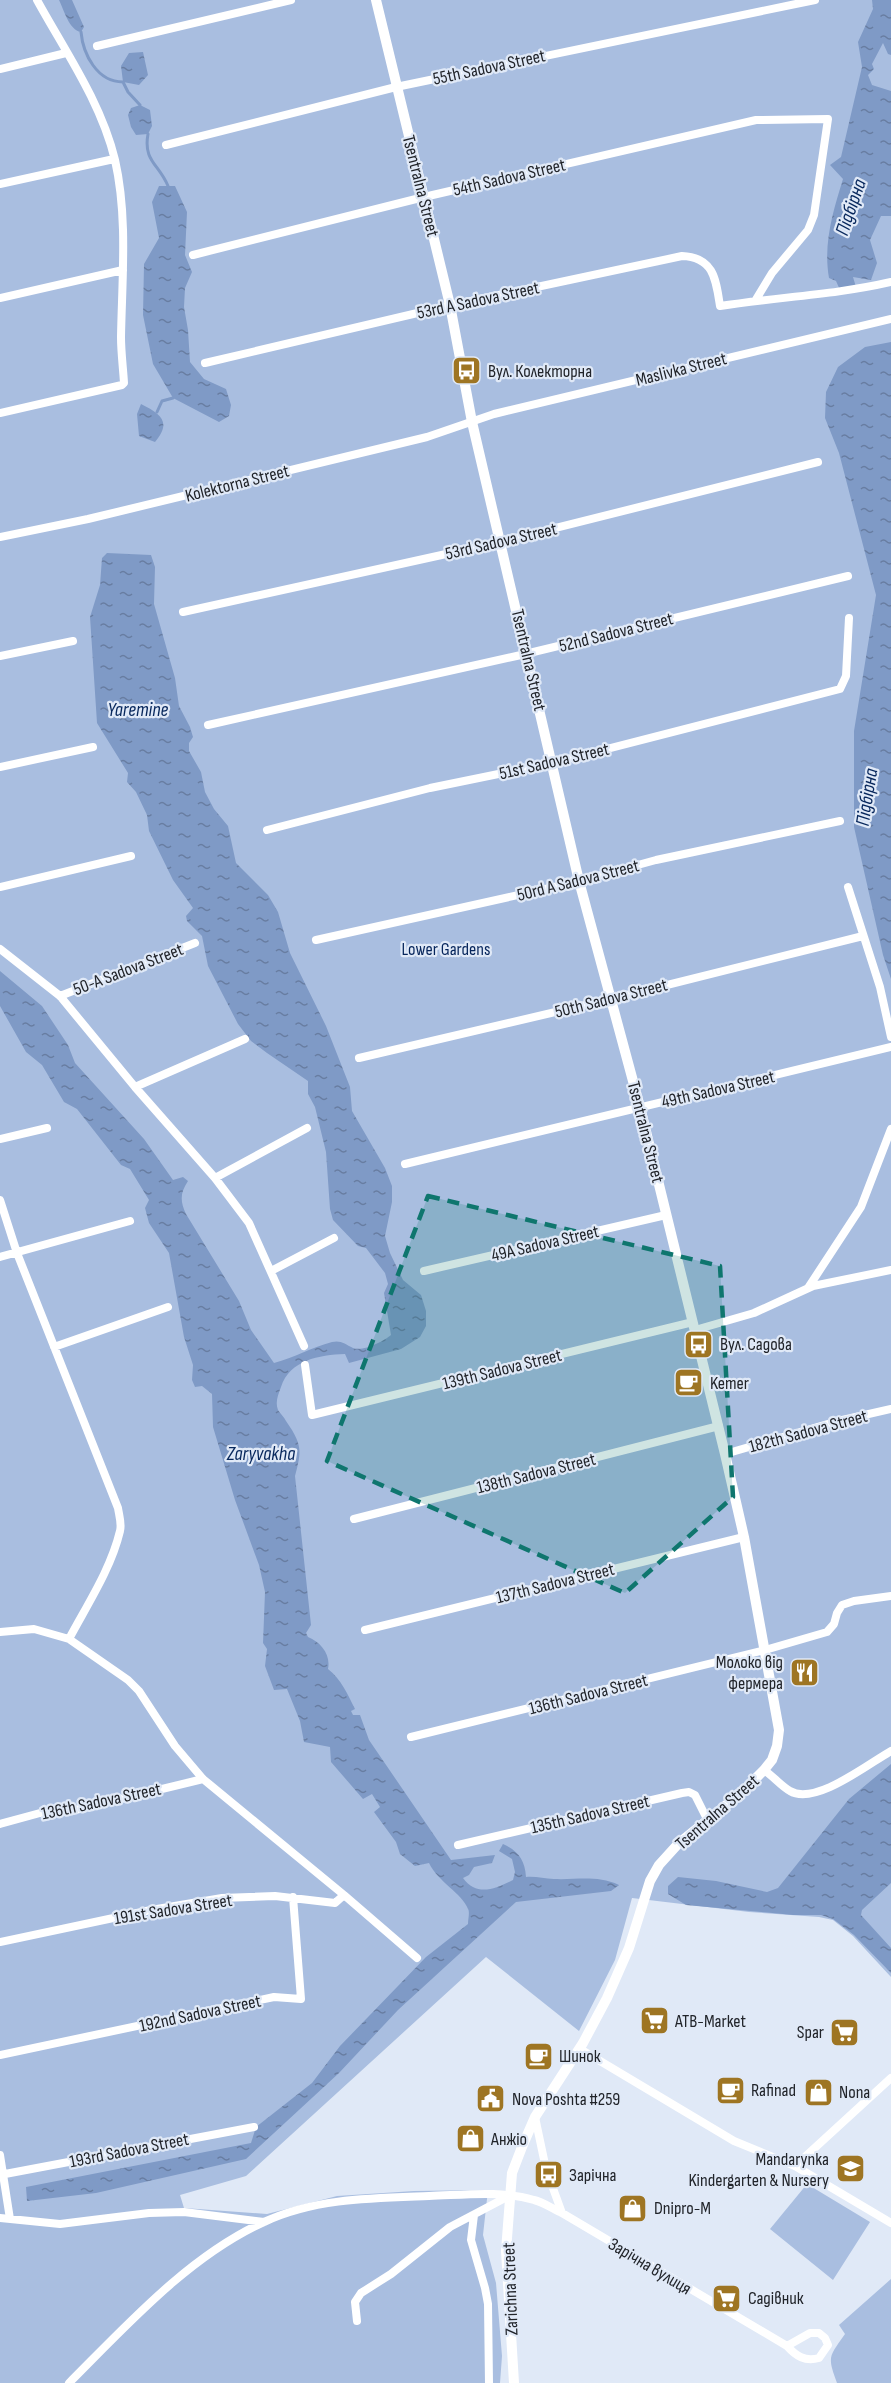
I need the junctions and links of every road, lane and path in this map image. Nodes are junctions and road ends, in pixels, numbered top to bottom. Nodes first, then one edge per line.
1 (37, 0) edge
2 (291, 0) edge
3 (376, 0) edge
4 (815, 0) edge
5 (98, 46) dead end
6 (66, 53) junction
7 (0, 69) edge
8 (396, 87) junction
9 (166, 145) dead end
10 (114, 159) junction
11 (0, 184) edge
12 (424, 196) junction
13 (193, 255) dead end
14 (123, 270) junction
15 (891, 282) edge
16 (0, 298) edge
17 (755, 301) junction
18 (450, 305) junction
19 (891, 319) edge
20 (205, 363) dead end
21 (0, 413) edge
22 (472, 422) junction
23 (818, 462) dead end
24 (0, 537) edge
25 (501, 542) junction
26 (848, 576) dead end
27 (183, 612) dead end
28 (849, 618) dead end
29 (73, 641) dead end
30 (527, 653) junction
31 (0, 656) edge
32 (208, 725) dead end
33 (93, 747) dead end
34 (552, 763) junction
35 (0, 767) edge
36 (840, 821) dead end
37 (267, 830) dead end
38 (131, 856) dead end
39 (579, 881) junction
40 (848, 886) dead end
41 (0, 887) edge
42 (863, 936) junction
43 (316, 940) dead end
44 (195, 943) dead end
45 (0, 949) edge
46 (60, 996) junction
47 (611, 999) junction
48 (891, 1037) edge
49 (245, 1039) dead end
50 (891, 1047) edge
51 (358, 1058) dead end
52 (135, 1087) junction
53 (640, 1107) junction
54 (47, 1128) dead end
55 (307, 1128) dead end
56 (891, 1129) edge
57 (0, 1139) edge
58 (405, 1164) dead end
59 (215, 1178) junction
60 (0, 1200) edge
61 (666, 1215) junction
62 (130, 1221) dead end
63 (334, 1238) dead end
64 (17, 1253) junction
65 (0, 1257) edge
66 (891, 1270) edge
67 (271, 1271) junction
68 (424, 1271) dead end
69 (806, 1291) junction
70 (168, 1307) dead end
71 (694, 1326) junction
72 (304, 1346) dead end
73 (54, 1347) junction
74 (305, 1365) dead end
75 (891, 1409) edge
76 (719, 1426) junction
77 (725, 1454) junction
78 (354, 1519) dead end
79 (744, 1537) junction
80 (891, 1596) edge
81 (365, 1630) dead end
82 (0, 1632) edge
83 (69, 1639) junction
84 (765, 1650) junction
85 (411, 1737) dead end
86 (891, 1751) edge
87 (764, 1770) junction
88 (203, 1779) junction
89 (706, 1819) junction
90 (0, 1824) edge
91 (458, 1845) dead end
92 (344, 1895) junction
93 (293, 1897) junction
94 (0, 1942) edge
95 (417, 1958) dead end
96 (580, 2049) junction
97 (0, 2055) edge
98 (891, 2078) edge
99 (535, 2117) junction
100 (254, 2127) dead end
101 (0, 2155) edge
102 (795, 2166) junction
103 (5, 2174) junction
104 (510, 2195) junction
105 (562, 2213) junction
106 (474, 2215) junction
107 (0, 2218) edge
108 (10, 2219) junction
109 (264, 2222) junction
110 (891, 2223) edge
111 (357, 2321) dead end
112 (787, 2346) junction
113 (69, 2383) edge
114 (489, 2383) edge
115 (513, 2383) edge

1 - 6 street
2 - 5 street
3 - 8 street, Tsentralna Street
4 - 8 street, 55th Sadova Street
6 - 7 street
6 - 10 street
8 - 9 street, 55th Sadova Street
8 - 12 street, Tsentralna Street
10 - 11 street
10 - 14 street
12 - 13 street, 54th Sadova Street
12 - 17 street, 54th Sadova Street
12 - 18 street, Tsentralna Street
14 - 16 street
14 - 21 street
15 - 17 street
17 - 18 street, 53rd A Sadova Street
18 - 20 street, 53rd A Sadova Street
18 - 22 street, Tsentralna Street
19 - 22 street, Maslivka Street
22 - 24 street, Kolektorna Street
22 - 25 street, Tsentralna Street
23 - 25 street, 53rd Sadova Street
25 - 27 street, 53rd Sadova Street
25 - 30 street, Tsentralna Street
26 - 30 street, 52nd Sadova Street
28 - 34 street, 51st Sadova Street
29 - 31 street
30 - 32 street, 52nd Sadova Street
30 - 34 street, Tsentralna Street
33 - 35 street
34 - 37 street, 51st Sadova Street
34 - 39 street, Tsentralna Street
36 - 39 street, 50rd A Sadova Street
38 - 41 street
39 - 43 street, 50rd A Sadova Street
39 - 47 street, Tsentralna Street
40 - 42 street
42 - 47 street, 50th Sadova Street
42 - 48 street
44 - 46 street, 50-A Sadova Street
45 - 46 street
46 - 52 street
47 - 51 street, 50th Sadova Street
47 - 53 street, Tsentralna Street
49 - 52 street
50 - 53 street, 49th Sadova Street
52 - 59 street
53 - 58 street, 49th Sadova Street
53 - 61 street, Tsentralna Street
54 - 57 street
55 - 59 street
56 - 69 street
59 - 67 street
60 - 64 street
61 - 68 street, 49A Sadova Street
61 - 71 street, Tsentralna Street
62 - 64 street
63 - 67 street
64 - 65 street
64 - 73 street
66 - 69 street, 139th Sadova Street
67 - 72 street
69 - 71 street, 139th Sadova Street
70 - 73 street
71 - 74 street, 139th Sadova Street
71 - 76 street, Tsentralna Street
73 - 83 street
75 - 77 street, 182th Sadova Street
76 - 77 street, Tsentralna Street
76 - 78 street, 138th Sadova Street
77 - 79 street, Tsentralna Street
79 - 81 street, 137th Sadova Street
79 - 84 street, Tsentralna Street
80 - 84 street, 136th Sadova Street
82 - 83 street
83 - 88 street
84 - 85 street, 136th Sadova Street
84 - 87 street, Tsentralna Street
86 - 87 street
87 - 89 street, Tsentralna Street
88 - 90 street, 136th Sadova Street
88 - 92 street
89 - 91 street, 135th Sadova Street
89 - 96 street, Tsentralna Street
92 - 93 street, 191st Sadova Street
92 - 95 street
93 - 94 street, 191st Sadova Street
93 - 97 street, 192nd Sadova Street
96 - 99 street, Tsentralna Street
96 - 102 street
98 - 102 street
99 - 104 street, Tsentralna Street
99 - 105 street
100 - 103 street, 193rd Sadova Street
101 - 103 street
102 - 110 street
103 - 108 street
104 - 105 street, Зарічна вулиця
104 - 106 street
104 - 109 street, Зарічна вулиця
104 - 115 street, Zarichna Street
105 - 112 street, Зарічна вулиця
106 - 111 street
106 - 114 street
107 - 108 street
108 - 109 street
109 - 113 street, Зарічна вулиця
112 - 112 street, Зарічна вулиця

